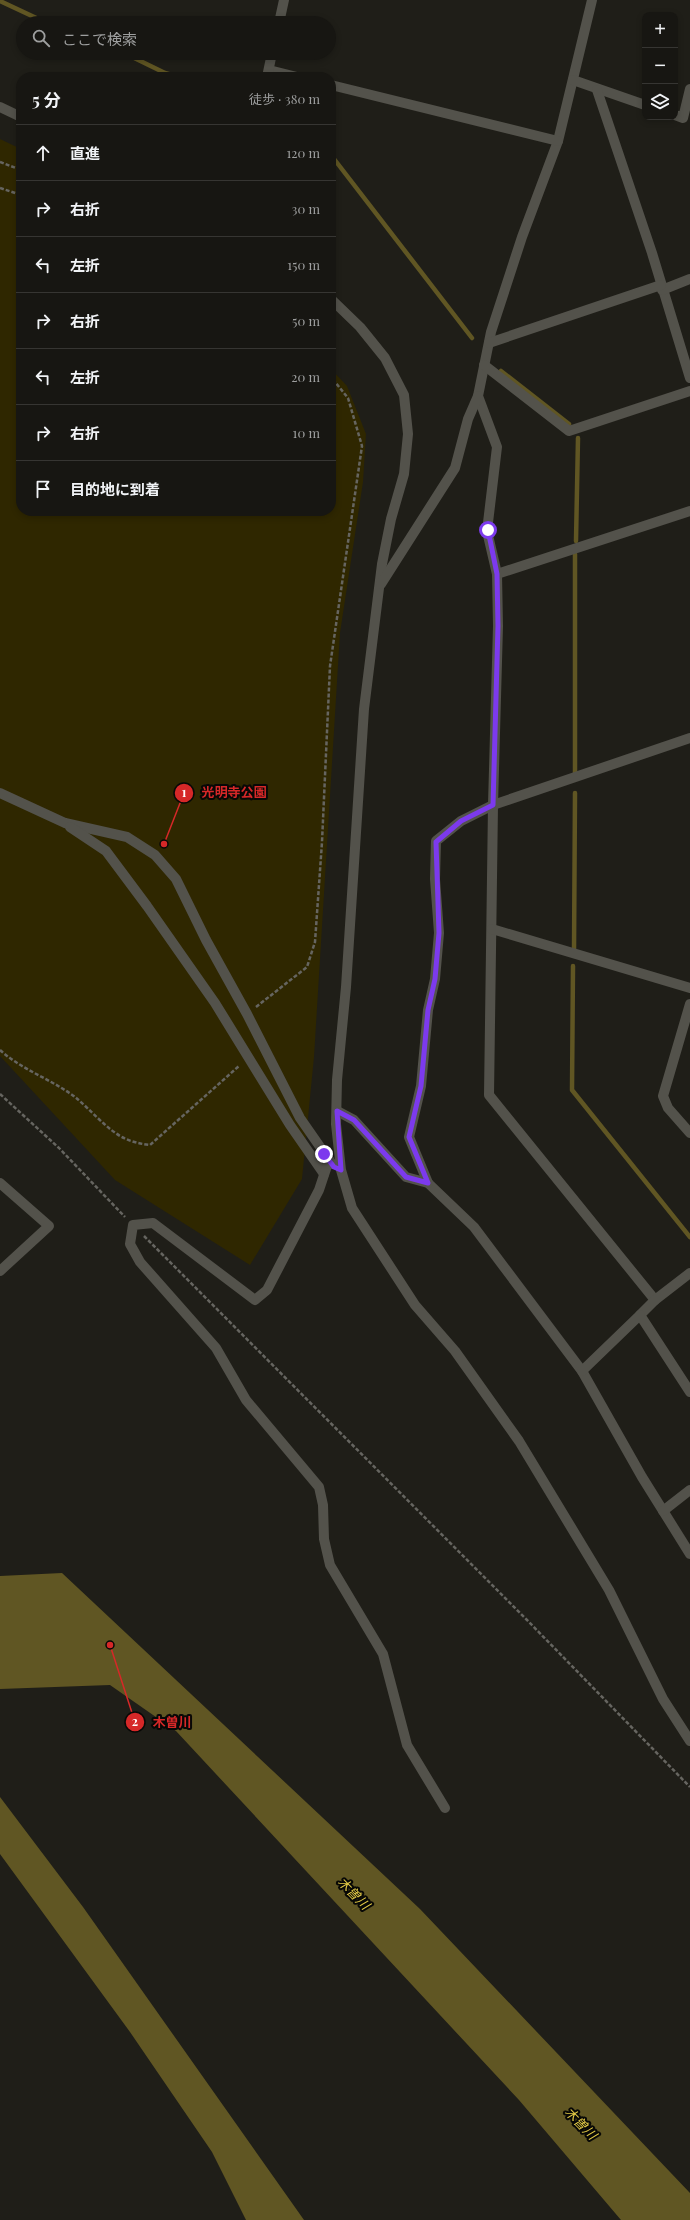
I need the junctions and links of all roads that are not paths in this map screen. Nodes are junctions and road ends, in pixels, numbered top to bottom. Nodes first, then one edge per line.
1 (284, 0) edge
2 (592, 0) edge
3 (281, 16) edge
4 (271, 60) edge
5 (268, 72) edge
6 (573, 80) junction
7 (336, 86) edge
8 (690, 88) edge
9 (597, 90) junction
10 (642, 104) edge
11 (0, 107) edge
12 (16, 115) edge
13 (678, 116) edge
14 (558, 141) junction
15 (690, 279) edge
16 (662, 288) junction
17 (336, 305) edge
18 (489, 343) junction
19 (484, 365) junction
20 (690, 378) edge
21 (690, 391) edge
22 (478, 396) junction
23 (690, 511) edge
24 (497, 574) junction
25 (380, 586) junction
26 (690, 738) edge
27 (0, 793) edge
28 (493, 805) junction
29 (64, 823) junction
30 (492, 929) junction
31 (690, 988) edge
32 (690, 1004) edge
33 (337, 1111) junction
34 (690, 1133) edge
35 (329, 1160) junction
36 (341, 1170) junction
37 (324, 1174) junction
38 (0, 1183) edge
39 (428, 1183) junction
40 (0, 1271) edge
41 (690, 1273) edge
42 (655, 1300) junction
43 (640, 1316) junction
44 (582, 1371) junction
45 (690, 1392) edge
46 (690, 1490) edge
47 (663, 1512) junction
48 (690, 1554) edge
49 (690, 1741) edge
50 (445, 1808) dead end

1 - 3 street
2 - 6 street
4 - 5 street
6 - 9 street
6 - 14 street
7 - 14 street
8 - 13 street
9 - 10 street
9 - 16 street
11 - 12 street
14 - 18 street
15 - 16 street
16 - 18 street
16 - 20 street
17 - 25 street
18 - 19 street
19 - 21 street
19 - 22 street
22 - 24 street
22 - 25 street
23 - 24 street
24 - 28 street
25 - 33 street
26 - 28 street
27 - 29 street
28 - 30 street
28 - 39 street
29 - 35 street
29 - 37 street
30 - 31 street
30 - 42 street
32 - 34 street
33 - 36 street
33 - 39 street
35 - 36 street
35 - 37 street
36 - 49 street
37 - 50 street
38 - 40 street
39 - 44 street
41 - 42 street
42 - 43 street
43 - 44 street
43 - 45 street
44 - 47 street
46 - 47 street
47 - 48 street

